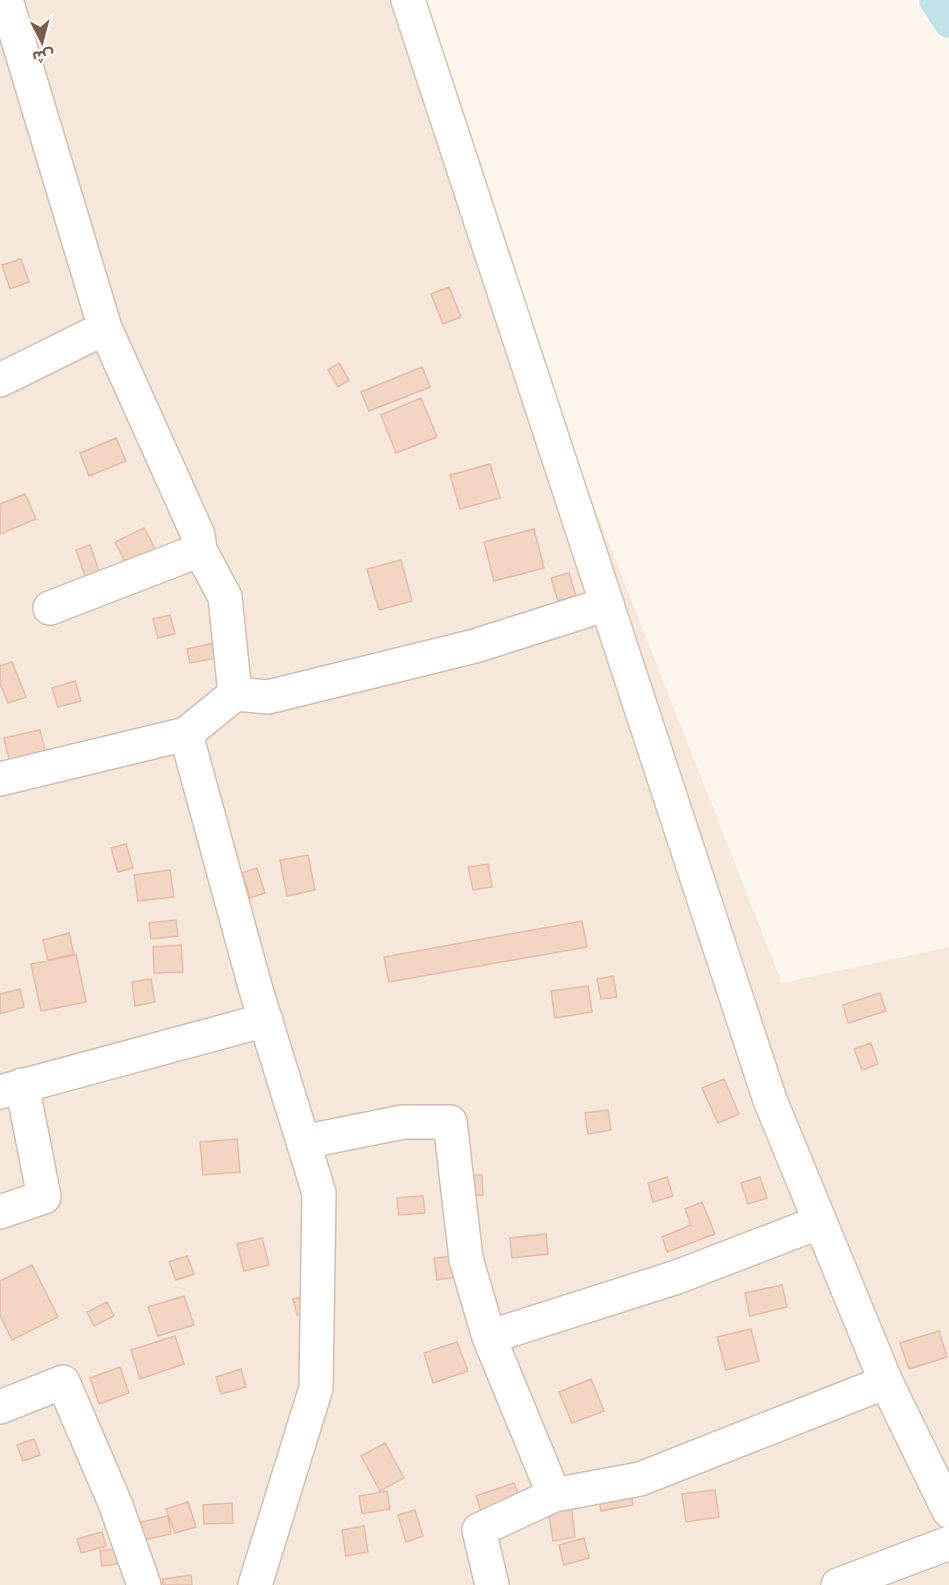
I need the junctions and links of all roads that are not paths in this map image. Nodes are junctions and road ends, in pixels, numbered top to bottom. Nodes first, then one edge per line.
1 (6, 0) edge
2 (408, 0) edge
3 (105, 328) junction
4 (0, 380) edge
5 (200, 550) junction
6 (607, 604) junction
7 (50, 608) dead end
8 (235, 694) junction
9 (186, 734) junction
10 (0, 779) edge
11 (266, 1020) junction
12 (11, 1088) edge
13 (303, 1142) junction
14 (0, 1212) edge
15 (820, 1222) junction
16 (489, 1337) junction
17 (886, 1382) junction
18 (0, 1407) edge
19 (554, 1495) junction
20 (949, 1511) edge
21 (949, 1543) edge
22 (144, 1585) edge
23 (255, 1585) edge
24 (492, 1585) edge
25 (838, 1585) edge

1 - 3 street
2 - 6 street
3 - 4 street
3 - 5 street
5 - 7 street
5 - 8 street
6 - 8 street
6 - 15 street
8 - 9 street
9 - 10 street
9 - 11 street
11 - 12 street
11 - 13 street
12 - 14 street
13 - 16 street
13 - 23 street
15 - 16 street
15 - 17 street
16 - 19 street
17 - 19 street
17 - 20 street
18 - 22 street
19 - 24 street
21 - 25 street

